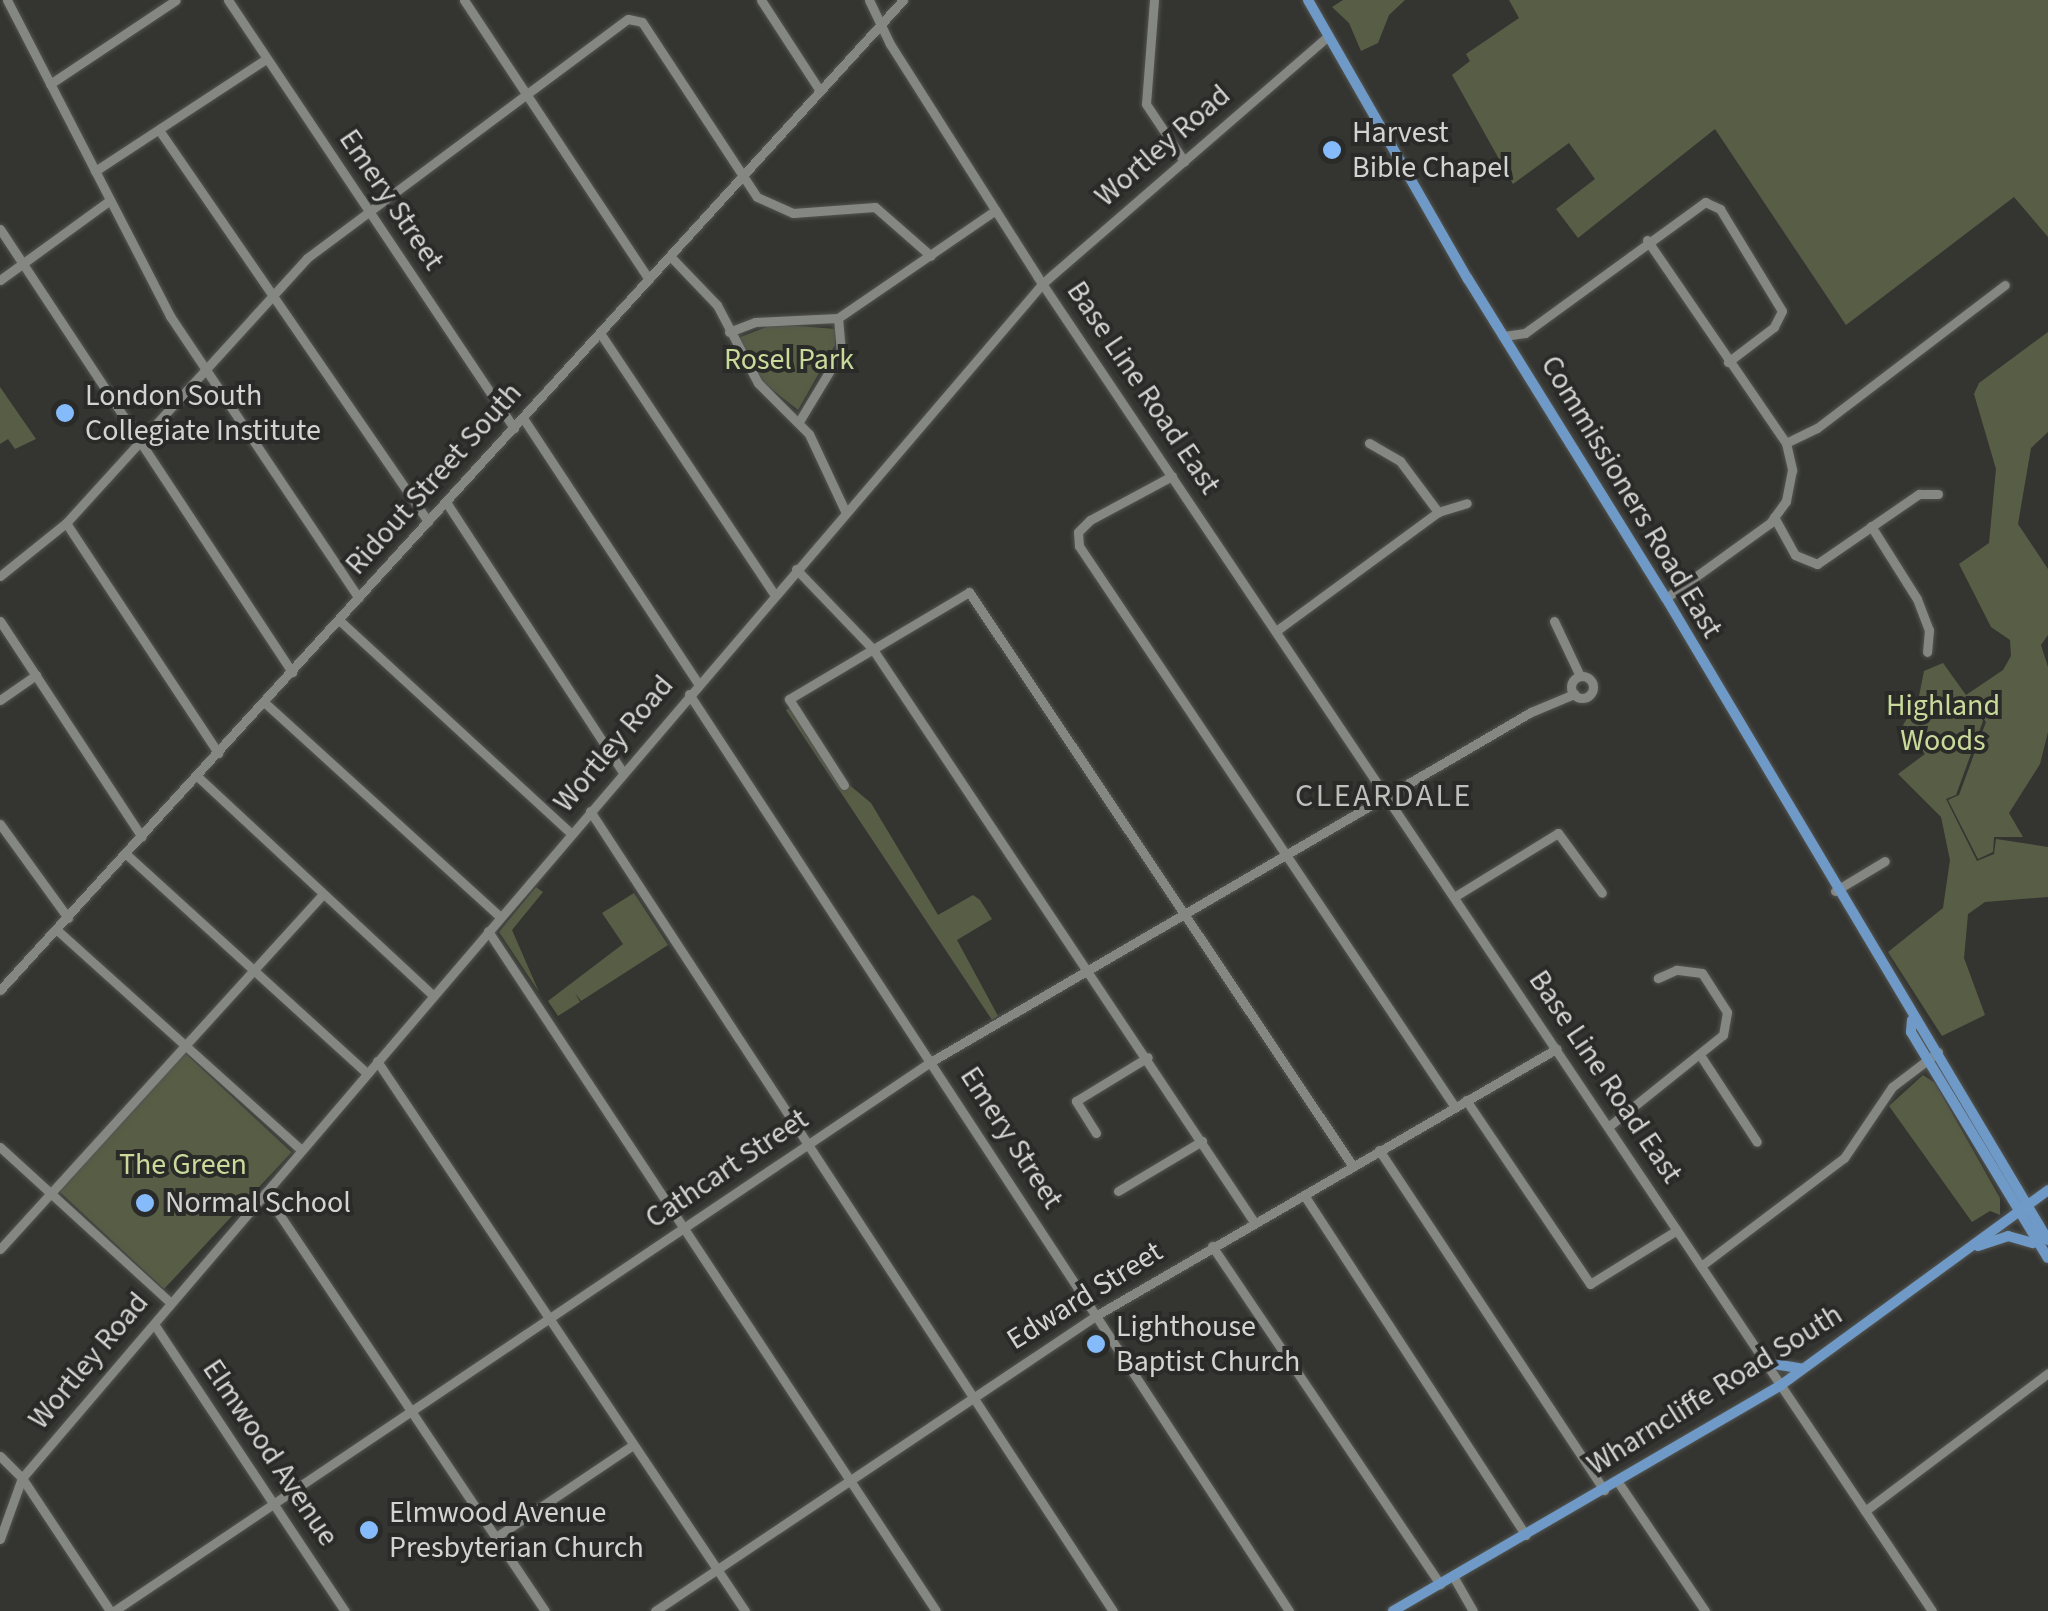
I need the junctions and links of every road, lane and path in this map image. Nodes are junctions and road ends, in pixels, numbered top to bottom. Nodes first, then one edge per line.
1 (7, 0) edge
2 (176, 0) edge
3 (228, 0) edge
4 (464, 0) edge
5 (761, 0) edge
6 (869, 0) edge
7 (903, 0) edge
8 (1154, 0) edge
9 (1308, 0) edge
10 (879, 26) junction
11 (1328, 36) junction
12 (266, 60) junction
13 (50, 84) junction
14 (820, 91) junction
15 (525, 94) junction
16 (159, 130) junction
17 (1184, 161) junction
18 (95, 172) junction
19 (745, 174) junction
20 (110, 200) junction
21 (368, 210) junction
22 (996, 210) junction
23 (0, 230) edge
24 (1647, 240) junction
25 (670, 256) junction
26 (932, 256) junction
27 (22, 263) junction
28 (649, 279) junction
29 (0, 280) edge
30 (1042, 284) junction
31 (2005, 285) dead end
32 (276, 294) junction
33 (838, 318) junction
34 (729, 332) junction
35 (600, 333) junction
36 (1504, 336) junction
37 (1728, 362) junction
38 (206, 368) junction
39 (523, 418) junction
40 (800, 420) junction
41 (514, 428) junction
42 (1786, 443) junction
43 (140, 444) junction
44 (1369, 444) dead end
45 (1172, 476) junction
46 (1938, 494) dead end
47 (446, 502) junction
48 (1466, 503) dead end
49 (845, 511) junction
50 (1438, 512) junction
51 (1774, 517) junction
52 (428, 522) junction
53 (66, 523) junction
54 (1871, 526) junction
55 (796, 569) junction
56 (0, 576) edge
57 (774, 594) junction
58 (359, 598) junction
59 (1666, 598) junction
60 (339, 620) junction
61 (0, 622) edge
62 (1554, 622) dead end
63 (1276, 631) junction
64 (872, 648) junction
65 (1927, 652) dead end
66 (292, 672) junction
67 (36, 675) junction
68 (1580, 676) junction
69 (698, 683) junction
70 (689, 694) junction
71 (1574, 694) junction
72 (0, 700) edge
73 (264, 702) junction
74 (218, 752) junction
75 (622, 773) junction
76 (197, 776) junction
77 (844, 785) dead end
78 (1387, 796) junction
79 (590, 811) junction
80 (0, 824) edge
81 (571, 833) junction
82 (142, 837) junction
83 (1285, 853) junction
84 (126, 854) junction
85 (1885, 862) dead end
86 (1835, 891) junction
87 (1602, 893) dead end
88 (323, 894) junction
89 (1454, 896) junction
90 (1182, 913) junction
91 (500, 917) junction
92 (68, 918) junction
93 (57, 930) junction
94 (488, 930) junction
95 (254, 968) junction
96 (1088, 968) junction
97 (1658, 978) dead end
98 (0, 990) edge
99 (433, 995) junction
100 (1912, 1020) junction
101 (186, 1044) junction
102 (1556, 1049) junction
103 (1938, 1052) junction
104 (1148, 1057) junction
105 (1702, 1058) junction
106 (1927, 1060) junction
107 (377, 1062) junction
108 (932, 1062) junction
109 (367, 1073) junction
110 (1466, 1100) junction
111 (1454, 1106) junction
112 (1608, 1127) junction
113 (1096, 1133) dead end
114 (1202, 1141) junction
115 (1757, 1142) dead end
116 (806, 1146) junction
117 (0, 1147) edge
118 (302, 1150) junction
119 (1379, 1150) junction
120 (1352, 1165) junction
121 (2048, 1190) edge
122 (1118, 1191) dead end
123 (50, 1192) junction
124 (265, 1193) junction
125 (1304, 1194) junction
126 (2028, 1204) junction
127 (2017, 1212) junction
128 (1254, 1222) junction
129 (685, 1227) junction
130 (1677, 1230) junction
131 (2042, 1242) edge
132 (1212, 1246) junction
133 (0, 1248) edge
134 (1968, 1249) junction
135 (2048, 1258) edge
136 (1701, 1266) junction
137 (171, 1303) junction
138 (1096, 1316) junction
139 (548, 1318) junction
140 (154, 1324) junction
141 (138, 1341) junction
142 (166, 1342) junction
143 (1767, 1363) junction
144 (1804, 1369) junction
145 (2048, 1373) edge
146 (1781, 1385) junction
147 (974, 1398) junction
148 (411, 1410) junction
149 (633, 1445) junction
150 (0, 1456) edge
151 (22, 1478) junction
152 (850, 1480) junction
153 (1618, 1482) junction
154 (1604, 1490) junction
155 (274, 1504) junction
156 (1864, 1511) junction
157 (1526, 1534) junction
158 (496, 1537) junction
159 (0, 1539) edge
160 (717, 1570) junction
161 (1453, 1576) junction
162 (1440, 1584) junction
163 (112, 1611) edge
164 (345, 1611) edge
165 (545, 1611) edge
166 (655, 1611) edge
167 (745, 1611) edge
168 (936, 1611) edge
169 (1113, 1611) edge
170 (1288, 1611) edge
171 (1393, 1611) edge
172 (1473, 1611) edge
173 (1705, 1611) edge
174 (1932, 1611) edge

1 - 13 street
2 - 13 street
3 - 12 street, Emery Street
4 - 15 street
5 - 14 street
6 - 10 street, Base Line Road East
7 - 10 street, Ridout Street South
8 - 17 street
9 - 11 main road, Commissioners Road East
10 - 14 street, Ridout Street South
10 - 22 street, Base Line Road East
11 - 17 street, Wortley Road
11 - 36 main road, Commissioners Road East
12 - 16 street
12 - 21 street, Emery Street
13 - 18 street
14 - 19 street, Ridout Street South
15 - 19 street
15 - 21 street
15 - 28 street
16 - 18 street
16 - 32 street
17 - 30 street, Wortley Road
18 - 20 street
19 - 25 street, Ridout Street South
19 - 26 street
20 - 27 street
20 - 38 street
21 - 32 street
21 - 41 street, Emery Street
22 - 26 street
22 - 30 street, Base Line Road East
23 - 27 street
24 - 36 street
24 - 37 street
24 - 37 street
25 - 28 street, Ridout Street South
25 - 34 street
26 - 33 street
27 - 29 street
27 - 43 street
28 - 35 street, Ridout Street South
30 - 45 street, Base Line Road East
30 - 49 street, Wortley Road
31 - 42 street
32 - 38 street
32 - 52 street
33 - 34 street
33 - 40 street
34 - 40 street
35 - 39 street, Ridout Street South
35 - 57 street
36 - 59 main road, Commissioners Road East
37 - 42 street
38 - 43 street
38 - 58 street
39 - 41 street, Ridout Street South
39 - 69 street
40 - 49 street
41 - 47 street, Ridout Street South
42 - 51 street
43 - 53 street
43 - 66 street
44 - 50 street
45 - 63 street, Base Line Road East
45 - 83 street
46 - 54 street
47 - 52 street, Ridout Street South
47 - 75 street
48 - 50 street
49 - 55 street, Wortley Road
50 - 63 street
51 - 54 street
51 - 59 street
52 - 58 street, Ridout Street South
53 - 56 street
53 - 74 street
54 - 65 street
55 - 57 street, Wortley Road
55 - 64 street
57 - 69 street, Wortley Road
58 - 60 street, Ridout Street South
59 - 86 main road, Commissioners Road East
60 - 66 street, Ridout Street South
60 - 81 street
61 - 67 street
62 - 68 street
63 - 78 street, Base Line Road East
64 - 77 street
64 - 90 street
64 - 96 street
66 - 73 street, Ridout Street South
67 - 72 street
67 - 82 street
68 - 71 street
68 - 71 street
69 - 70 street, Wortley Road
70 - 75 street, Wortley Road
70 - 108 street, Emery Street
71 - 78 street
73 - 74 street, Ridout Street South
73 - 91 street
74 - 76 street, Ridout Street South
75 - 79 street, Wortley Road
76 - 82 street, Ridout Street South
76 - 88 street
78 - 83 street, Cathcart Street
78 - 89 street, Base Line Road East
79 - 81 street, Wortley Road
79 - 116 street
80 - 92 street
81 - 91 street, Wortley Road
82 - 84 street, Ridout Street South
83 - 90 street, Cathcart Street
83 - 111 street
84 - 92 street, Ridout Street South
84 - 95 street
85 - 86 street
86 - 100 main road, Commissioners Road East
87 - 89 street
88 - 95 street
88 - 99 street
89 - 102 street, Base Line Road East
90 - 96 street, Cathcart Street
90 - 120 street
91 - 94 street, Wortley Road
92 - 93 street, Ridout Street South
93 - 98 street, Ridout Street South
93 - 101 street
94 - 99 street, Wortley Road
94 - 129 street
95 - 101 street
95 - 109 street
96 - 104 street
96 - 108 street, Cathcart Street
97 - 105 street
99 - 107 street, Wortley Road
100 - 103 main road, Commissioners Road East
100 - 106 main road, Commissioners Road East
101 - 118 street
101 - 123 street
102 - 110 street, Edward Street
102 - 112 street, Base Line Road East
103 - 106 street
103 - 126 main road, Commissioners Road East
104 - 113 street
104 - 114 street
105 - 112 street
105 - 115 street
106 - 127 main road, Commissioners Road East
106 - 136 street
107 - 109 street, Wortley Road
107 - 139 street
108 - 116 street, Cathcart Street
108 - 138 street, Emery Street
109 - 118 street, Wortley Road
110 - 111 street, Edward Street
110 - 130 street
111 - 119 street, Edward Street
112 - 130 street, Base Line Road East
114 - 122 street
114 - 128 street
116 - 129 street, Cathcart Street
116 - 147 street
117 - 123 street
118 - 124 street, Wortley Road
119 - 120 street, Edward Street
119 - 154 street
120 - 125 street, Edward Street
121 - 126 main road, Wharncliffe Road South
123 - 133 street
123 - 137 street
124 - 137 street, Wortley Road
124 - 148 street
125 - 128 street, Edward Street
125 - 157 street
126 - 127 main road, Wharncliffe Road South
126 - 131 main road, Commissioners Road East
127 - 131 main road, Commissioners Road East
127 - 134 main road, Wharncliffe Road South
128 - 132 street, Edward Street
129 - 139 street, Cathcart Street
129 - 152 street
130 - 136 street, Base Line Road East
131 - 134 main road
131 - 135 main road
132 - 138 street, Edward Street
132 - 162 street
134 - 144 main road, Wharncliffe Road South
136 - 143 street, Base Line Road East
137 - 140 street, Wortley Road
138 - 147 street, Edward Street
138 - 170 street, Emery Street
139 - 148 street, Cathcart Street
139 - 149 street
140 - 141 street, Wortley Road
140 - 142 street, Elmwood Avenue
141 - 142 street
141 - 151 street, Wortley Road
142 - 155 street, Elmwood Avenue
143 - 144 main road
143 - 146 street, Base Line Road East
144 - 146 main road, Wharncliffe Road South
145 - 156 street
146 - 153 main road, Wharncliffe Road South
146 - 156 street, Base Line Road East
147 - 152 street, Edward Street
147 - 169 street
148 - 155 street, Cathcart Street
148 - 158 street
149 - 158 street
149 - 160 street
150 - 151 street
151 - 159 street, Wortley Road
151 - 163 street
152 - 160 street, Edward Street
152 - 168 street
153 - 154 main road, Wharncliffe Road South
153 - 173 street
154 - 157 main road, Wharncliffe Road South
155 - 163 street, Cathcart Street
155 - 164 street, Elmwood Avenue
156 - 174 street, Base Line Road East
157 - 161 main road, Wharncliffe Road South
158 - 165 street
160 - 166 street, Edward Street
160 - 167 street
161 - 162 main road, Wharncliffe Road South
161 - 172 street
162 - 171 main road, Wharncliffe Road South

